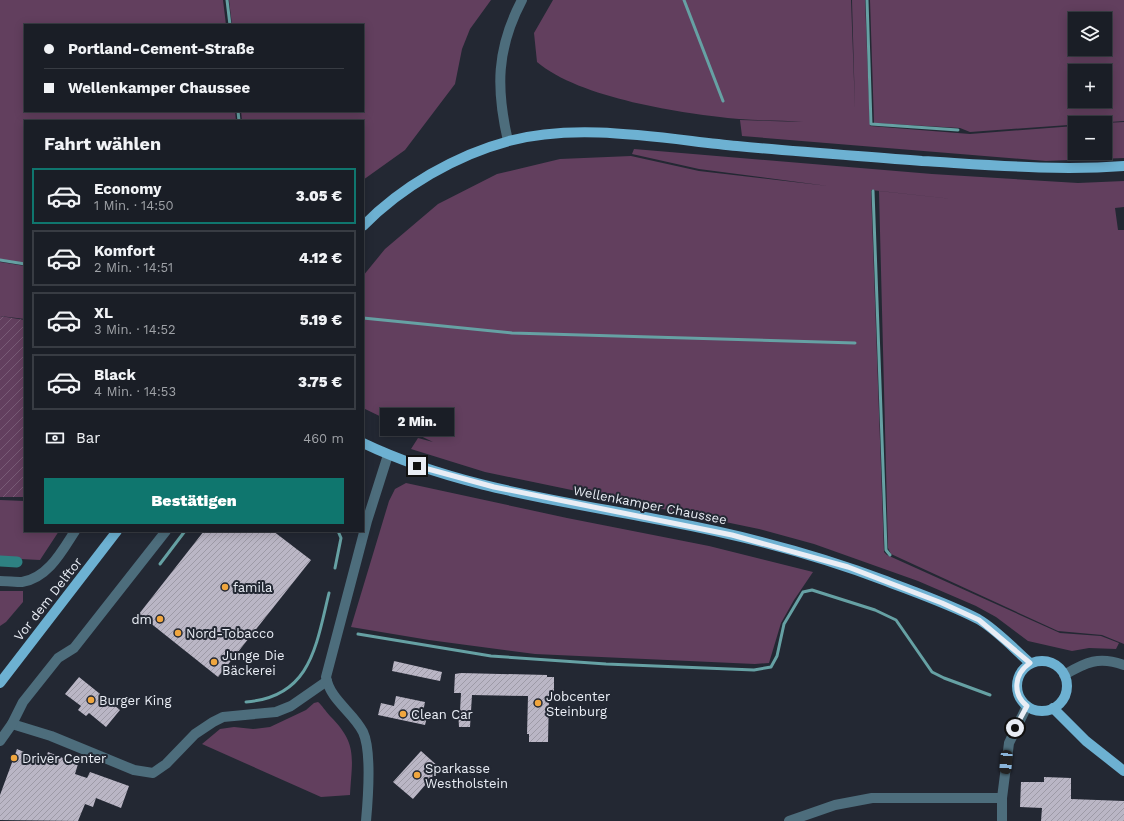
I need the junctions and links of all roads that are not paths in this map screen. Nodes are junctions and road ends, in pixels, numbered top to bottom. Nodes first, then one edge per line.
1 (522, 0) edge
2 (508, 141) junction
3 (1124, 166) edge
4 (364, 225) edge
5 (364, 443) edge
6 (388, 455) junction
7 (365, 520) edge
8 (74, 532) edge
9 (116, 532) edge
10 (165, 532) edge
11 (362, 532) edge
12 (0, 581) edge
13 (1030, 663) junction
14 (1124, 665) edge
15 (1064, 675) junction
16 (327, 682) junction
17 (0, 683) edge
18 (1027, 706) junction
19 (1053, 708) junction
20 (12, 724) junction
21 (0, 741) edge
22 (1124, 771) edge
23 (1002, 798) junction
24 (366, 821) edge
25 (789, 821) edge
26 (1002, 821) edge

1 - 2 street
2 - 3 main road
2 - 4 main road
5 - 6 main road, Wellenkamper Chaussee
6 - 7 street
6 - 13 main road, Wellenkamper Chaussee
8 - 12 street
9 - 17 main road, Vor dem Delftor
10 - 20 street
11 - 16 street
13 - 15 main road
13 - 18 main road
14 - 15 street
15 - 19 main road
16 - 20 street
16 - 24 street
18 - 19 main road
18 - 23 street
19 - 22 main road
20 - 21 street
23 - 25 street
23 - 26 street

